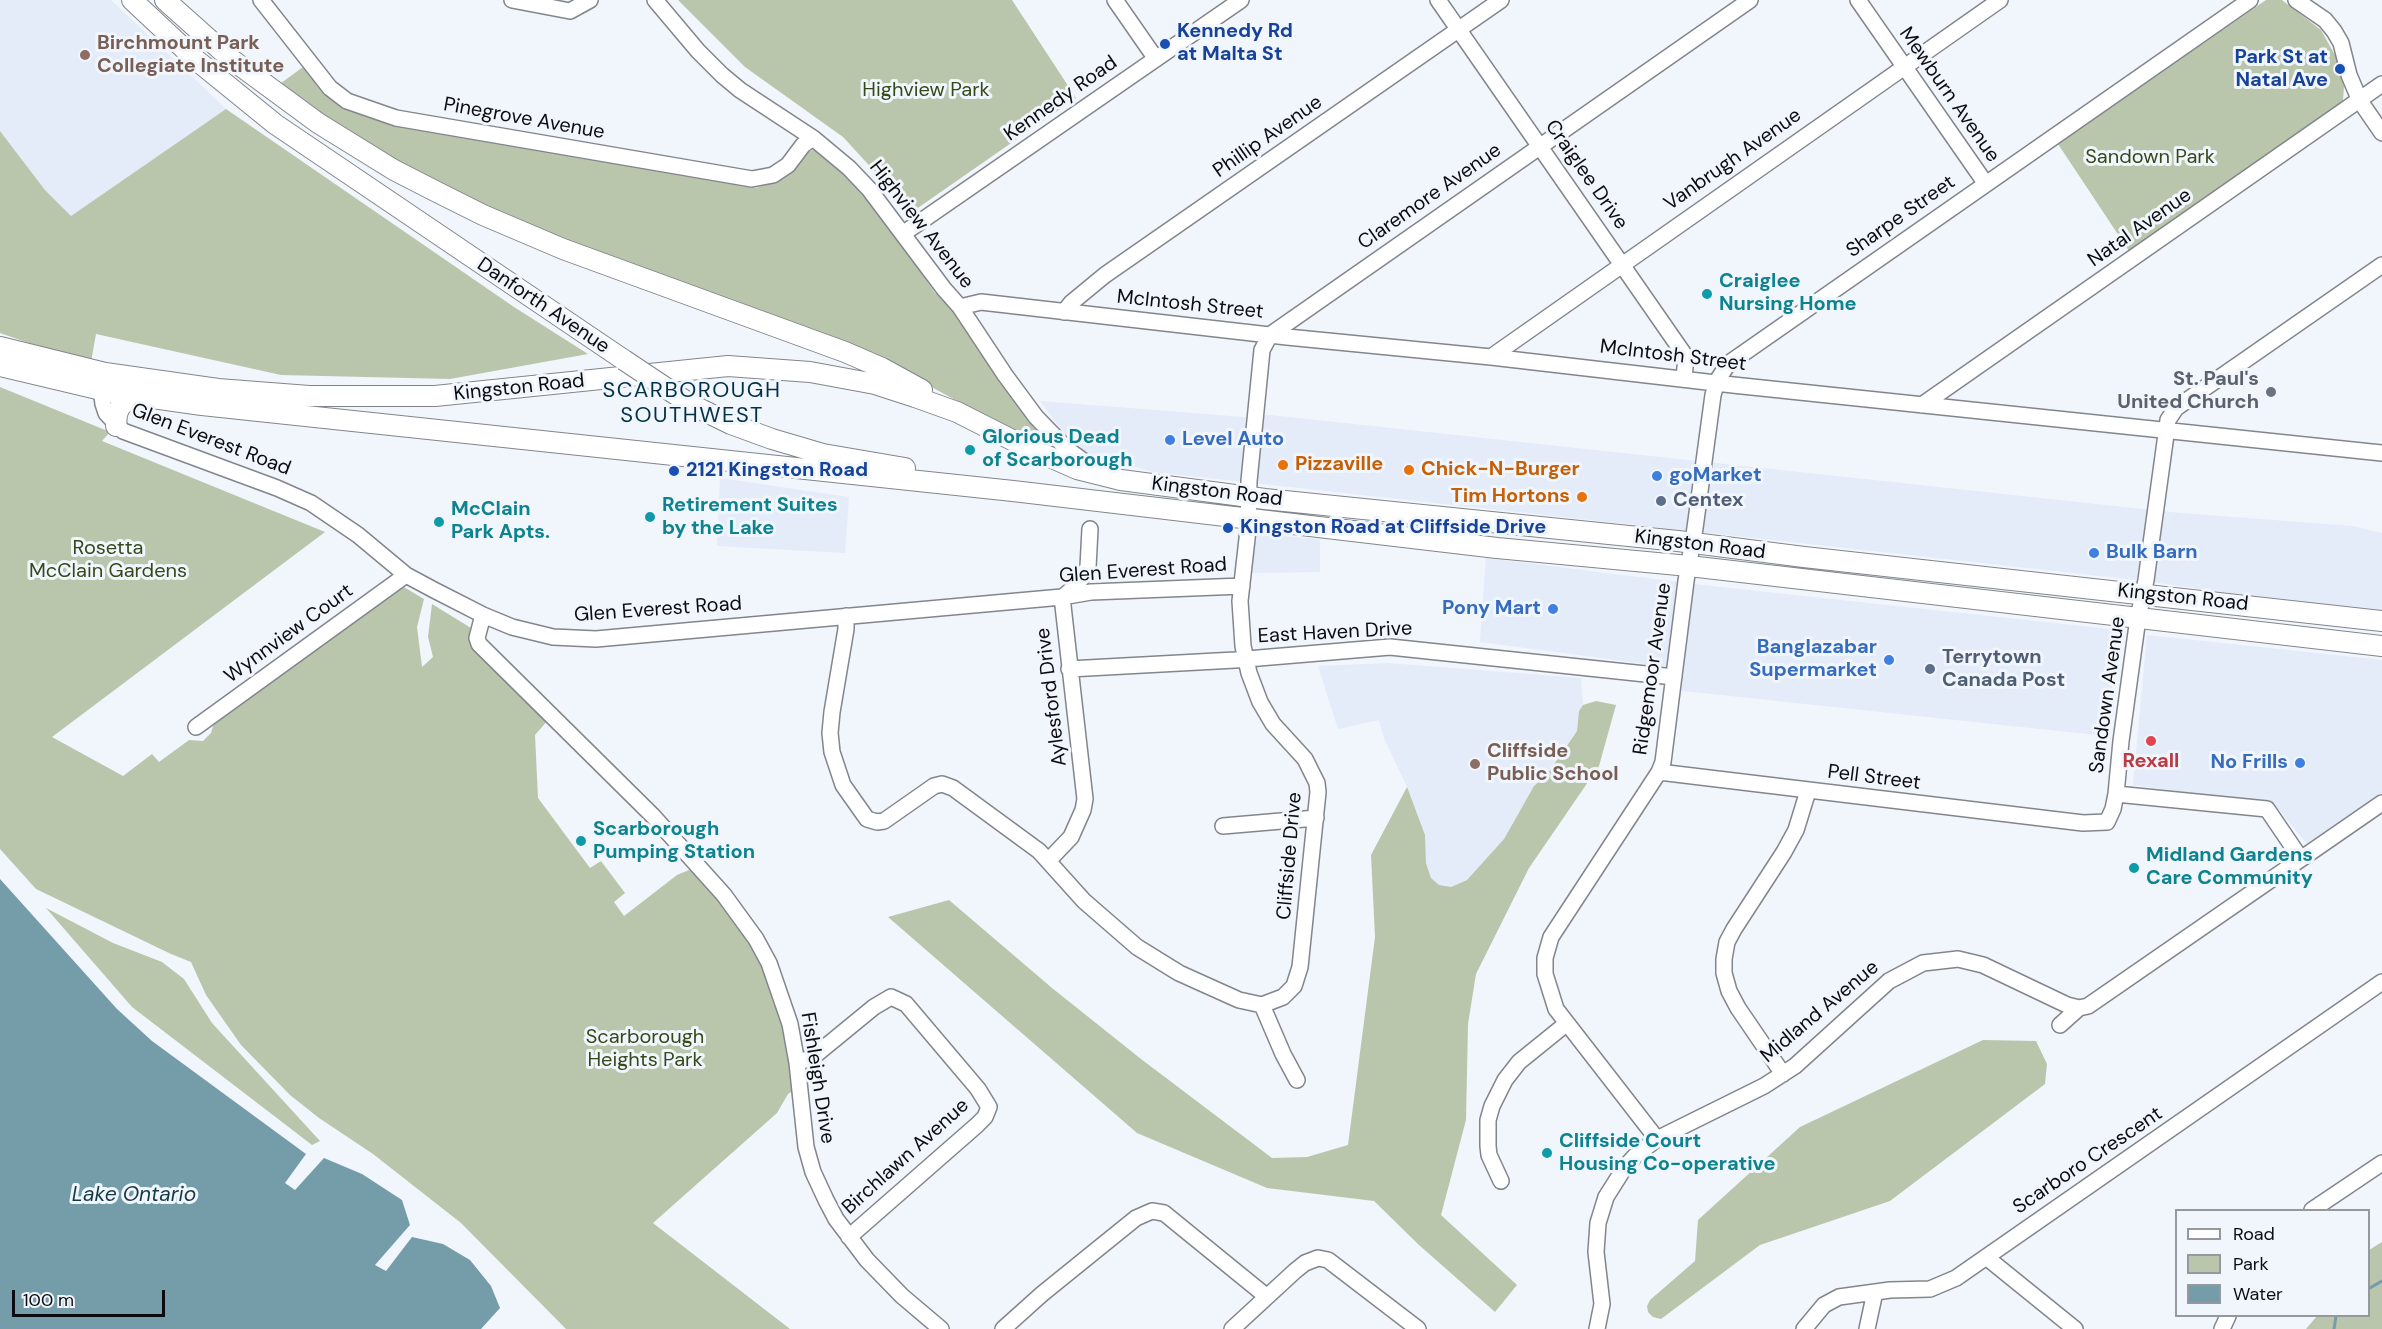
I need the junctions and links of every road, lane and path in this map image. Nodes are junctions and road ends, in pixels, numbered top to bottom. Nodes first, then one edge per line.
1 (132, 0) edge
2 (165, 0) edge
3 (261, 0) edge
4 (512, 0) edge
5 (590, 0) edge
6 (655, 0) edge
7 (1115, 0) edge
8 (1241, 0) edge
9 (1438, 0) edge
10 (1501, 0) edge
11 (1750, 0) edge
12 (1858, 0) edge
13 (2000, 0) edge
14 (2250, 0) edge
15 (2296, 0) edge
16 (1459, 29) junction
17 (1156, 59) junction
18 (1904, 67) junction
19 (2382, 84) edge
20 (2360, 101) junction
21 (2382, 133) edge
22 (813, 138) junction
23 (1539, 146) junction
24 (1986, 184) junction
25 (904, 233) junction
26 (1623, 263) junction
27 (2382, 265) edge
28 (960, 307) junction
29 (1064, 312) junction
30 (1270, 335) junction
31 (0, 347) edge
32 (1491, 357) junction
33 (0, 366) edge
34 (1684, 378) junction
35 (100, 380) junction
36 (1717, 381) junction
37 (133, 395) junction
38 (1922, 405) junction
39 (957, 412) junction
40 (116, 426) junction
41 (2165, 431) junction
42 (2378, 450) edge
43 (1103, 474) junction
44 (1013, 491) junction
45 (1249, 497) junction
46 (1249, 519) junction
47 (1090, 529) dead end
48 (1692, 543) junction
49 (1689, 566) junction
50 (406, 574) junction
51 (1242, 586) junction
52 (2144, 594) junction
53 (1062, 597) junction
54 (483, 615) junction
55 (846, 616) junction
56 (2138, 618) junction
57 (2382, 621) edge
58 (2382, 646) edge
59 (1245, 659) junction
60 (1069, 669) junction
61 (1674, 677) junction
62 (196, 727) dead end
63 (1659, 772) junction
64 (1808, 791) junction
65 (2116, 794) junction
66 (2382, 803) edge
67 (1316, 818) junction
68 (2083, 823) joint
69 (1224, 826) dead end
70 (2301, 859) junction
71 (1049, 860) junction
72 (2382, 982) edge
73 (1262, 1005) junction
74 (2079, 1008) junction
75 (1566, 1024) junction
76 (2060, 1025) dead end
77 (797, 1063) junction
78 (1783, 1074) junction
79 (1297, 1080) dead end
80 (1657, 1139) junction
81 (2382, 1163) edge
82 (1501, 1181) dead end
83 (2313, 1209) edge
84 (849, 1237) junction
85 (1986, 1257) junction
86 (1875, 1292) junction
87 (1266, 1296) junction
88 (941, 1329) edge
89 (1003, 1329) edge
90 (1232, 1329) edge
91 (1418, 1329) edge
92 (1597, 1329) edge
93 (1804, 1329) edge
94 (1867, 1329) edge
95 (2075, 1329) edge

1 - 44 main road, Danforth Avenue, bridge
2 - 39 main road
3 - 22 street, Pinegrove Avenue
4 - 5 street
6 - 22 street, Highview Avenue
7 - 17 street
8 - 17 street, Kennedy Road
9 - 16 street, Craiglee Drive
10 - 16 street, Phillip Avenue
11 - 23 street, Claremore Avenue
12 - 18 street, Mewburn Avenue
13 - 18 street, Vanbrugh Avenue
14 - 24 street, Sharpe Street
15 - 20 street
16 - 23 street, Craiglee Drive
16 - 29 street, Phillip Avenue
17 - 25 street, Kennedy Road
18 - 24 street, Mewburn Avenue
18 - 26 street, Vanbrugh Avenue
19 - 20 street, Natal Avenue
20 - 21 street
20 - 38 street, Natal Avenue
22 - 25 street, Highview Avenue
23 - 26 street, Craiglee Drive
23 - 30 street, Claremore Avenue
24 - 36 street, Sharpe Street
25 - 28 street, Highview Avenue
26 - 32 street, Vanbrugh Avenue
26 - 34 street, Craiglee Drive
27 - 41 street, Sandown Avenue
28 - 29 street, McIntosh Street
28 - 43 street, Highview Avenue
29 - 30 street, McIntosh Street
30 - 32 street, McIntosh Street
30 - 45 street
31 - 35 main road, Kingston Road
32 - 34 street, McIntosh Street
33 - 35 main road, Kingston Road
34 - 36 street, McIntosh Street
35 - 37 main road, Kingston Road
35 - 39 main road, Kingston Road
35 - 40 street, Glen Everest Road
36 - 38 street, McIntosh Street
36 - 48 street, Sharpe Street
37 - 40 main road
37 - 44 main road, Kingston Road
38 - 41 street, McIntosh Street
39 - 43 main road, Kingston Road
40 - 50 street, Glen Everest Road
41 - 42 street, McIntosh Street
41 - 52 street, Sandown Avenue
43 - 45 main road, Kingston Road
44 - 46 main road, Kingston Road
45 - 46 street, Cliffside Drive
45 - 48 main road, Kingston Road
46 - 49 main road, Kingston Road
46 - 51 street, Cliffside Drive
47 - 53 street
48 - 49 street, Ridgemoor Avenue
48 - 52 main road, Kingston Road
49 - 56 main road, Kingston Road
49 - 61 street, Ridgemoor Avenue
50 - 54 street, Glen Everest Road
50 - 62 street, Wynnview Court
51 - 53 street, Glen Everest Road
51 - 59 street, Cliffside Drive
52 - 56 street, Sandown Avenue
52 - 57 main road, Kingston Road
53 - 55 street, Glen Everest Road
53 - 60 street, Aylesford Drive
54 - 55 street, Glen Everest Road
54 - 77 street, Fishleigh Drive
55 - 71 street
56 - 58 main road, Kingston Road
56 - 65 street, Sandown Avenue
59 - 60 street, East Haven Drive
59 - 61 street, East Haven Drive
59 - 67 street, Cliffside Drive
60 - 71 street, Aylesford Drive
61 - 63 street, Ridgemoor Avenue
63 - 64 street, Pell Street
63 - 75 street, Ridgemoor Avenue
64 - 68 street, Pell Street
64 - 78 street
65 - 68 street, Sandown Avenue
65 - 70 street
66 - 70 street
67 - 69 street
67 - 73 street, Cliffside Drive
70 - 74 street
71 - 73 street
72 - 85 street, Scarboro Crescent
73 - 79 street
74 - 76 street
74 - 78 street, Midland Avenue
75 - 80 street, Ridgemoor Avenue
75 - 82 street
77 - 84 street, Fishleigh Drive
77 - 84 street, Birchlawn Avenue
78 - 80 street, Midland Avenue
80 - 92 street, Midland Avenue
81 - 83 street
84 - 88 street, Fishleigh Drive
85 - 86 street, Scarboro Crescent
85 - 95 street
86 - 93 street, Scarboro Crescent
86 - 94 street
87 - 89 street
87 - 90 street
87 - 91 street

